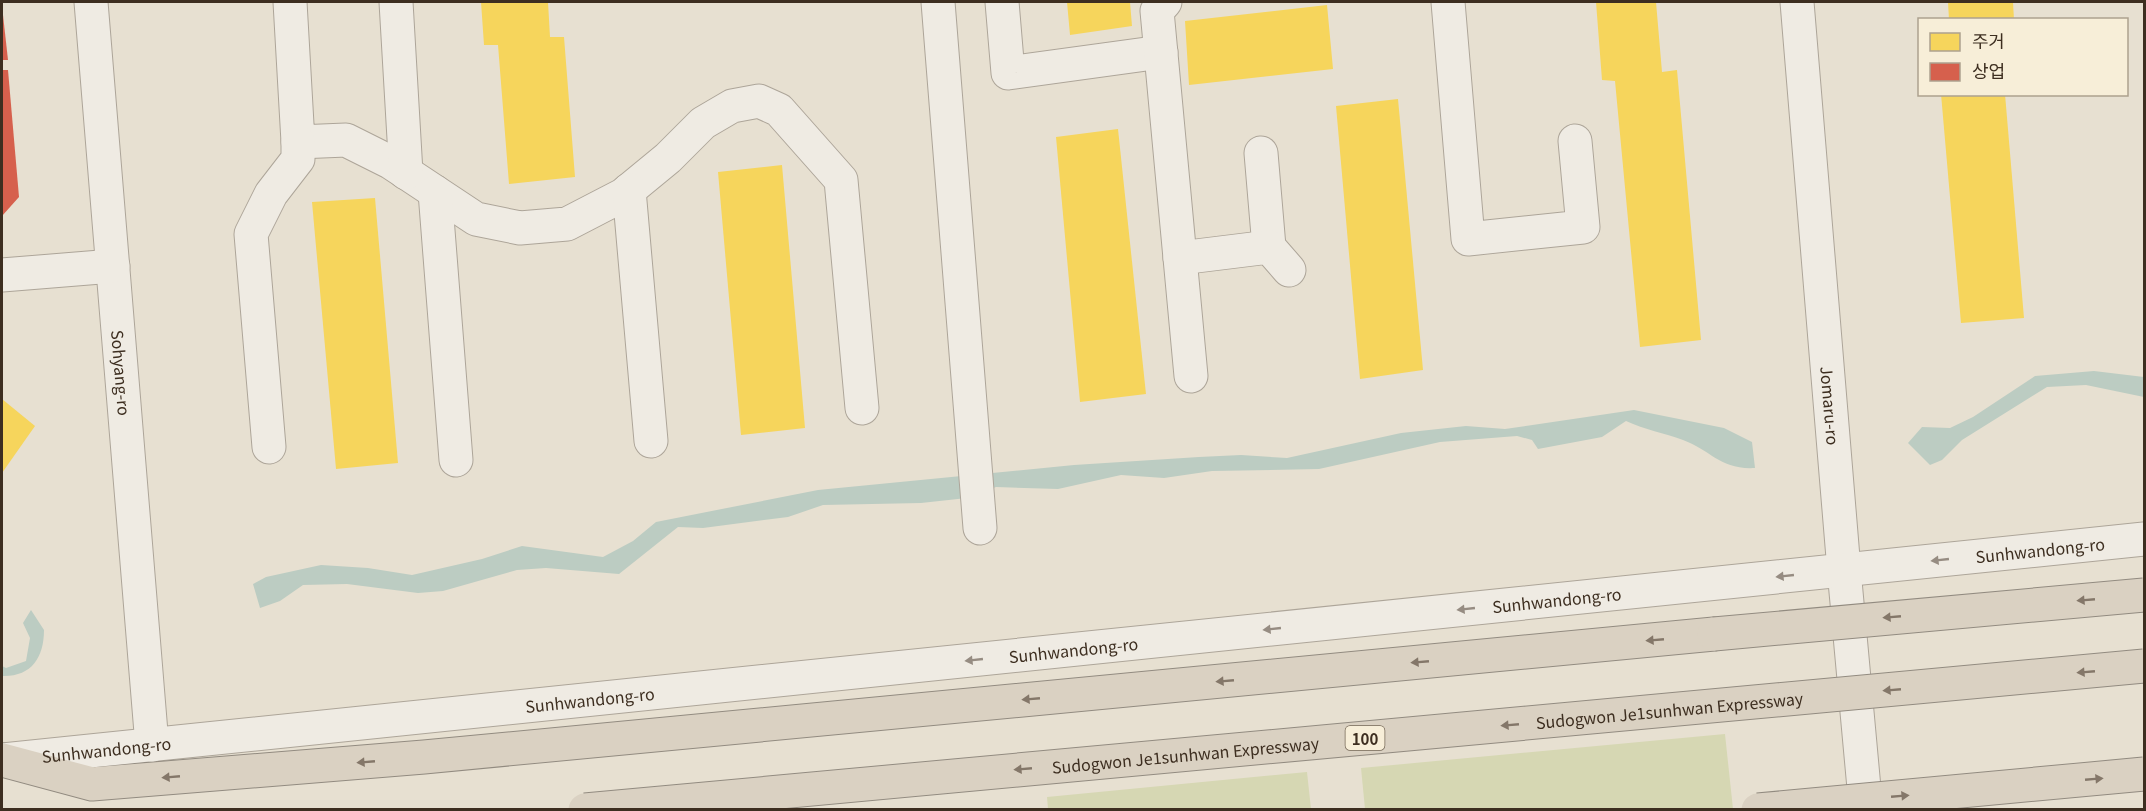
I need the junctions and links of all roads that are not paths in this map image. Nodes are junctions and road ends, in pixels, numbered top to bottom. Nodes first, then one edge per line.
1 (91, 2) edge
2 (290, 2) edge
3 (396, 2) edge
4 (938, 2) edge
5 (1002, 2) edge
6 (1166, 2) edge
7 (1448, 2) edge
8 (1797, 2) edge
9 (1161, 52) junction
10 (1575, 141) dead end
11 (298, 142) junction
12 (1262, 153) dead end
13 (406, 173) junction
14 (629, 190) junction
15 (435, 192) junction
16 (1180, 258) junction
17 (113, 266) junction
18 (2, 275) edge
19 (1191, 376) dead end
20 (862, 408) dead end
21 (651, 441) dead end
22 (269, 447) dead end
23 (456, 460) dead end
24 (980, 528) dead end
25 (2145, 539) edge
26 (1844, 570) junction
27 (2145, 595) edge
28 (2145, 666) edge
29 (152, 745) junction
30 (2, 760) edge
31 (2145, 774) edge
32 (585, 810) edge
33 (1758, 810) edge
34 (1866, 810) edge

1 - 17 street, Sohyang-ro
2 - 11 street
3 - 13 street
4 - 24 street
5 - 9 street
6 - 9 street
7 - 10 street
8 - 26 street, Jomaru-ro
9 - 16 street
11 - 13 street
11 - 22 street
12 - 16 street
13 - 15 street
14 - 15 street
14 - 20 street
14 - 21 street
15 - 23 street
16 - 19 street
17 - 18 street
17 - 29 street, Sohyang-ro
25 -> 26 street, Sunhwandong-ro
26 -> 29 street, Sunhwandong-ro
26 - 34 street, Jomaru-ro
27 -> 30 highway, bridge
28 -> 32 highway, Sudogwon Je1sunhwan Expressway / 100, bridge
29 - 30 street, Sunhwandong-ro
33 -> 31 highway, bridge

